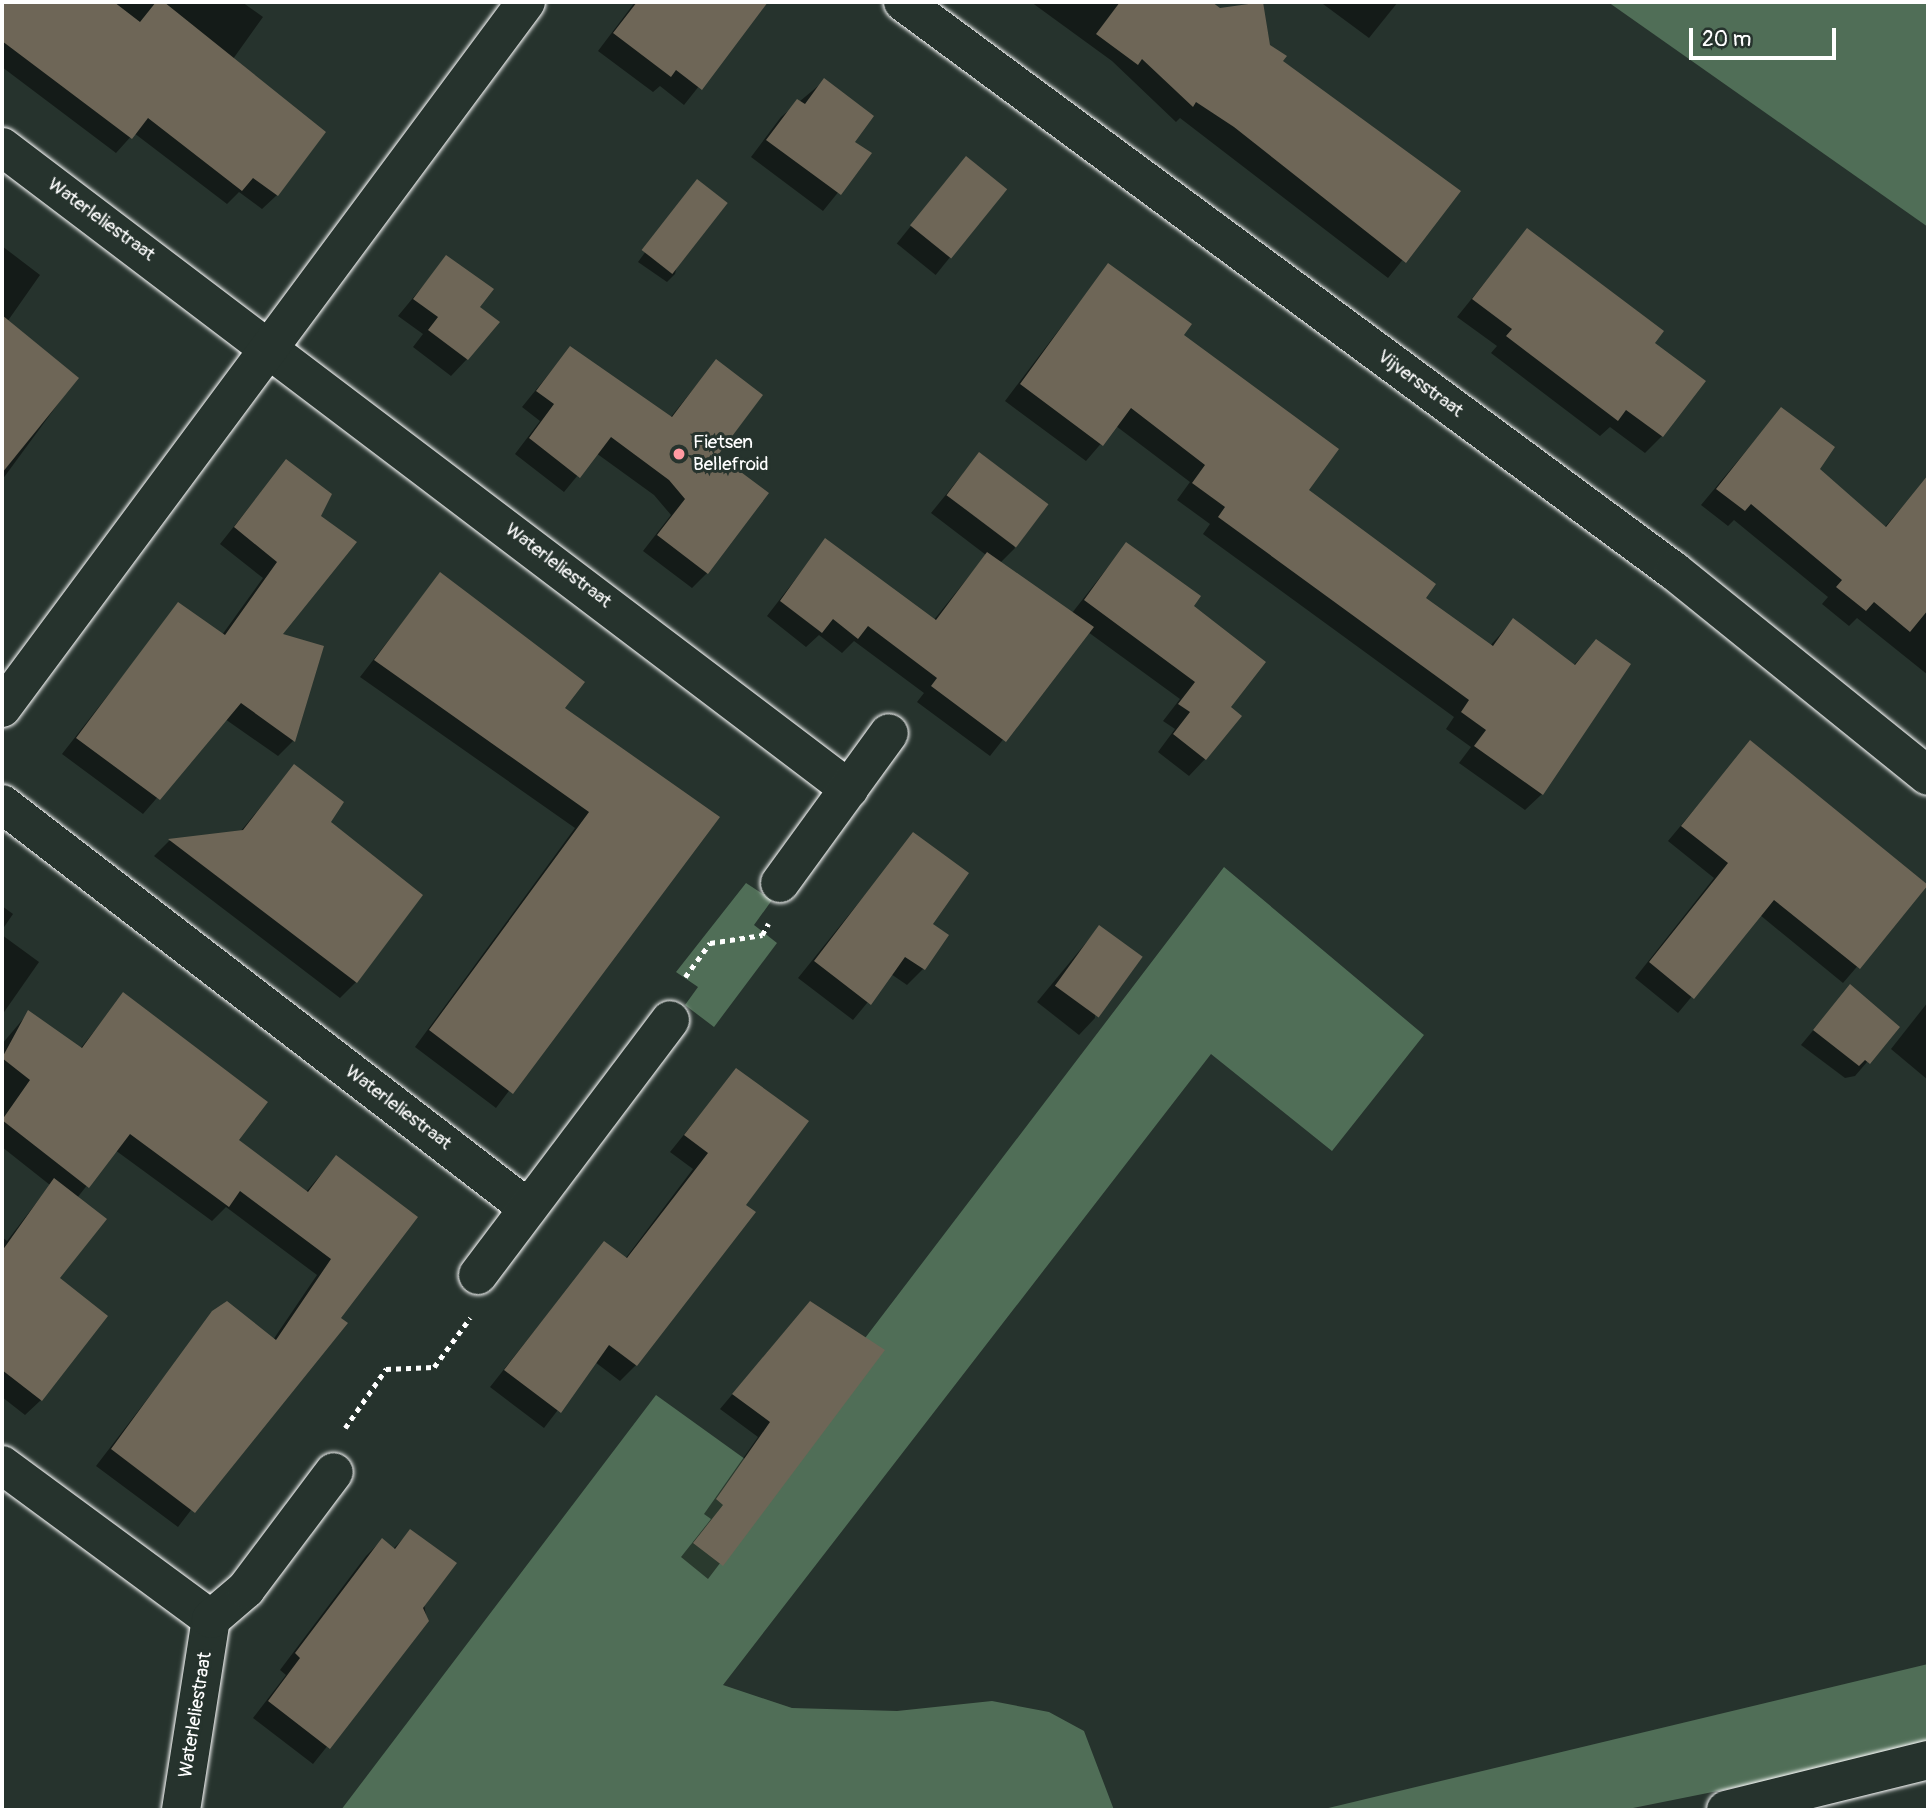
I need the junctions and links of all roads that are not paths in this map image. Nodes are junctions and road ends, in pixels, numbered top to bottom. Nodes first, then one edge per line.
1 (526, 2) edge
2 (903, 2) edge
3 (2, 147) edge
4 (267, 343) junction
5 (2, 708) edge
6 (889, 733) dead end
7 (1928, 776) edge
8 (849, 789) junction
9 (2, 804) edge
10 (780, 883) road end
11 (670, 1020) road end
12 (528, 1208) junction
13 (478, 1275) road end
14 (2, 1465) edge
15 (334, 1472) road end
16 (211, 1619) junction
17 (1928, 1760) edge
18 (181, 1810) edge
19 (1726, 1810) edge

1 - 4 street
2 - 7 street, Vijversstraat
3 - 4 street, Waterleliestraat
4 - 5 street
4 - 8 street, Waterleliestraat
6 - 8 street
8 - 10 street
9 - 12 street, Waterleliestraat
11 - 12 street
12 - 13 street
14 - 16 street
15 - 16 street
16 - 18 street, Waterleliestraat
17 - 19 street

